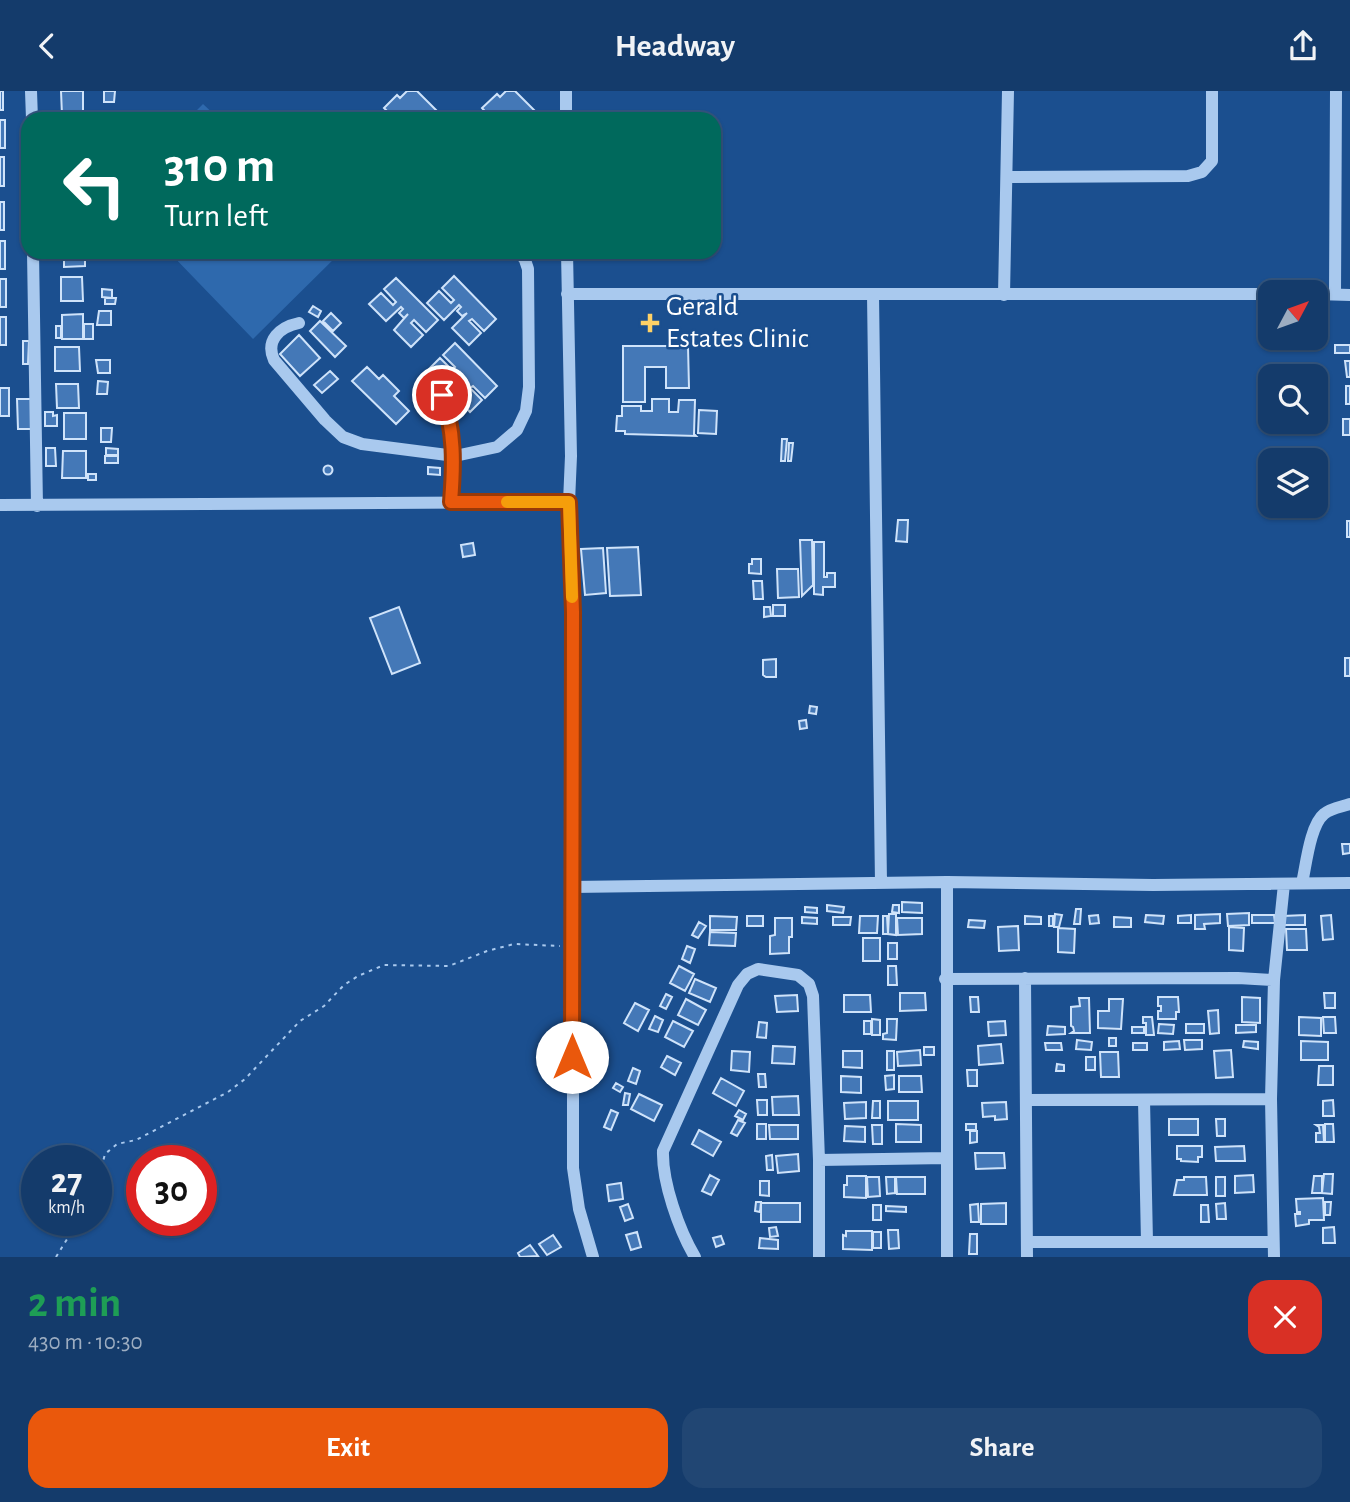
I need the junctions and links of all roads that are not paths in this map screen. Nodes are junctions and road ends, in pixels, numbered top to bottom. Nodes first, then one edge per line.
1 (31, 91) edge
2 (566, 91) edge
3 (1008, 91) edge
4 (1212, 91) edge
5 (1336, 91) edge
6 (32, 112) edge
7 (566, 112) edge
8 (1007, 177) junction
9 (33, 259) edge
10 (524, 259) edge
11 (566, 259) edge
12 (567, 294) junction
13 (1258, 294) edge
14 (1328, 294) edge
15 (1335, 294) junction
16 (873, 295) junction
17 (1004, 295) junction
18 (1350, 295) edge
19 (299, 323) dead end
20 (433, 380) dead end
21 (455, 456) junction
22 (451, 502) junction
23 (569, 502) junction
24 (0, 505) edge
25 (37, 506) junction
26 (1350, 804) edge
27 (947, 882) junction
28 (881, 883) junction
29 (1301, 883) junction
30 (1350, 883) edge
31 (1284, 884) junction
32 (571, 887) junction
33 (1025, 978) junction
34 (945, 979) junction
35 (1274, 980) junction
36 (1271, 1099) junction
37 (1027, 1100) junction
38 (1144, 1100) junction
39 (947, 1157) junction
40 (819, 1160) junction
41 (1027, 1242) junction
42 (1147, 1242) junction
43 (1273, 1242) junction
44 (593, 1257) edge
45 (695, 1257) edge
46 (819, 1257) edge
47 (947, 1257) edge
48 (1027, 1257) edge
49 (1274, 1257) edge

1 - 6 street
2 - 7 street
3 - 8 street
4 - 8 street
5 - 15 street
8 - 17 street
9 - 25 street
10 - 21 street
11 - 12 street
12 - 16 street
12 - 23 street
13 - 17 street
14 - 15 street
15 - 18 street
16 - 17 street
16 - 28 street
19 - 21 street
20 - 21 street
21 - 22 street
22 - 23 street
22 - 25 street
23 - 32 street
24 - 25 street
26 - 29 street
27 - 28 street
27 - 31 street
27 - 34 street
28 - 32 street
29 - 30 street
29 - 31 street
31 - 35 street
32 - 44 street
33 - 34 street
33 - 35 street
33 - 37 street
34 - 39 street
35 - 36 street
36 - 38 street
36 - 43 street
37 - 38 street
37 - 41 street
38 - 42 street
39 - 40 street
39 - 47 street
40 - 45 street
40 - 46 street
41 - 42 street
41 - 48 street
42 - 43 street
43 - 49 street

